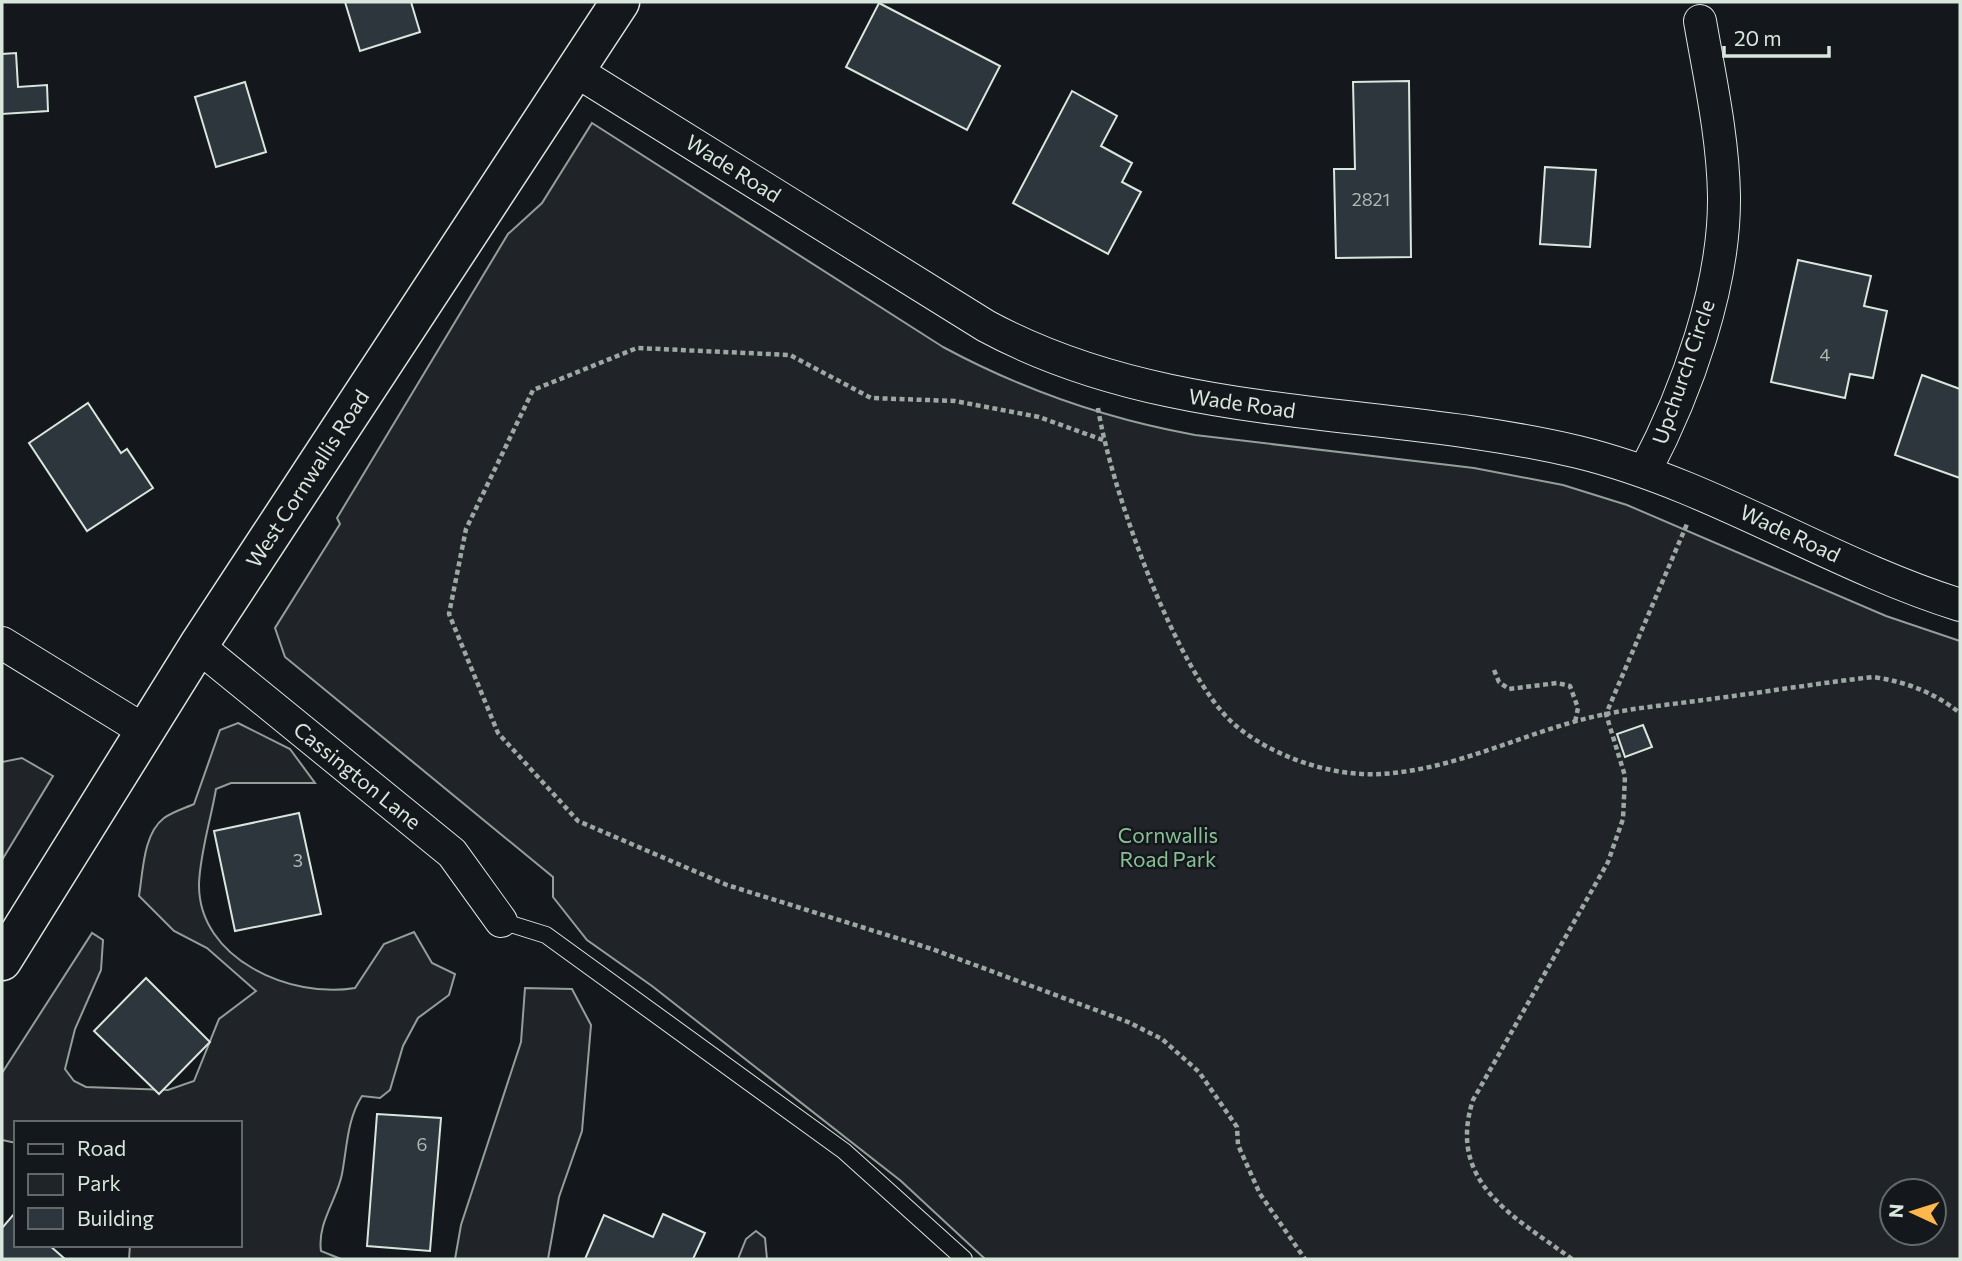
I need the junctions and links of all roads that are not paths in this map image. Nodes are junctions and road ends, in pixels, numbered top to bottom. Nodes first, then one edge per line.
1 (620, 2) edge
2 (1700, 21) dead end
3 (576, 71) junction
4 (1646, 471) junction
5 (1960, 606) edge
6 (2, 643) edge
7 (198, 646) junction
8 (145, 731) junction
9 (501, 921) joint
10 (2, 961) edge
11 (964, 1259) edge

1 - 3 street, West Cornwallis Road
2 - 4 street, Upchurch Circle
3 - 4 street, Wade Road
3 - 7 street, West Cornwallis Road
4 - 5 street, Wade Road
6 - 8 street
7 - 8 street, West Cornwallis Road
7 - 9 street, Cassington Lane
8 - 10 street, West Cornwallis Road
9 - 11 lane

